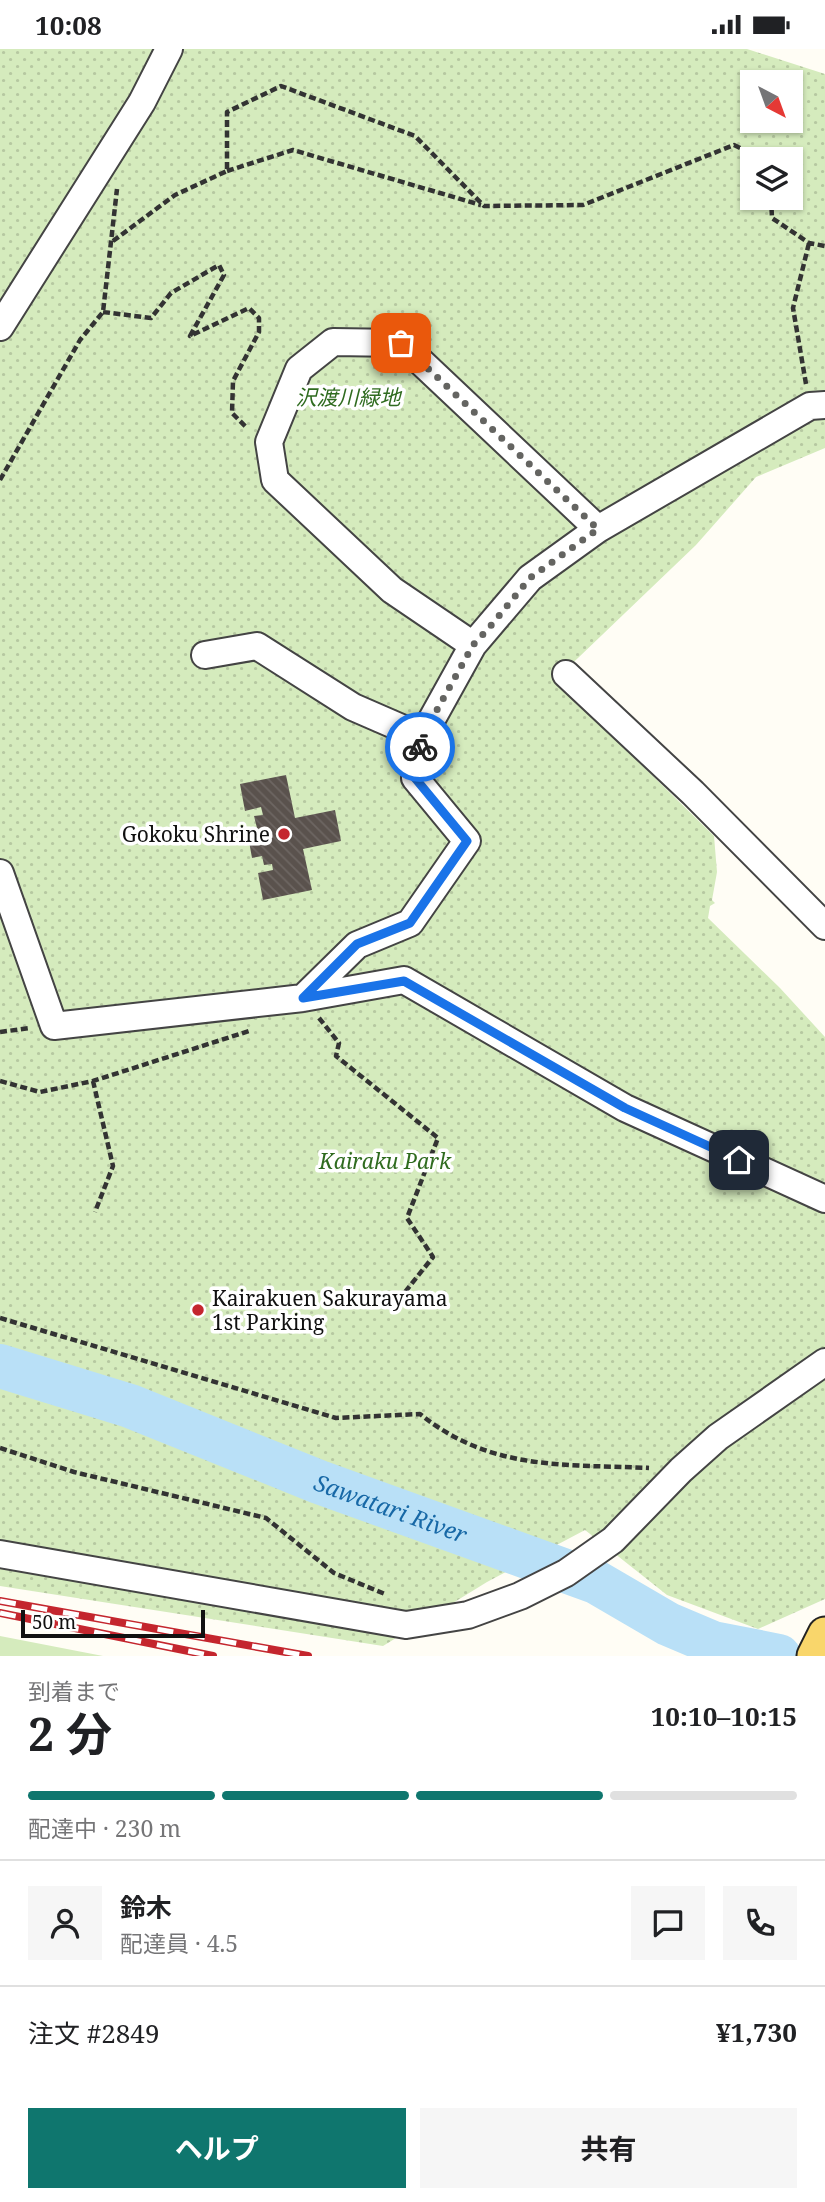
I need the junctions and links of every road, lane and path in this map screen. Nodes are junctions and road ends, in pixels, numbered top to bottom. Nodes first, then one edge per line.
1 (169, 49) edge
2 (740, 148) edge
3 (227, 171) junction
4 (117, 186) dead end
5 (484, 206) junction
6 (772, 210) edge
7 (113, 241) junction
8 (809, 243) junction
9 (825, 246) edge
10 (103, 312) junction
11 (0, 327) edge
12 (818, 406) edge
13 (269, 443) junction
14 (0, 480) edge
15 (598, 529) junction
16 (473, 645) junction
17 (205, 655) dead end
18 (566, 674) dead end
19 (422, 737) junction
20 (0, 873) edge
21 (825, 926) edge
22 (297, 998) junction
23 (0, 1081) edge
24 (93, 1081) junction
25 (825, 1199) edge
26 (95, 1212) dead end
27 (401, 1297) dead end
28 (0, 1318) edge
29 (825, 1361) edge
30 (0, 1448) edge
31 (681, 1470) junction
32 (0, 1554) edge
33 (396, 1598) dead end
34 (825, 1634) edge
35 (814, 1656) edge

1 - 11 street
2 - 5 path
3 - 5 path
3 - 5 path
3 - 7 path
4 - 7 path
6 - 8 path
7 - 10 path
8 - 9 path
8 - 12 path
10 - 13 path
10 - 14 path
12 - 15 street
13 - 15 street
13 - 16 street
15 - 16 street
16 - 19 street
17 - 19 street
18 - 21 street
19 - 22 street
20 - 22 street
22 - 24 path
22 - 25 street
22 - 27 path
23 - 24 path
24 - 26 path
28 - 31 path
29 - 31 street
30 - 33 path
31 - 32 street
34 - 35 main road

